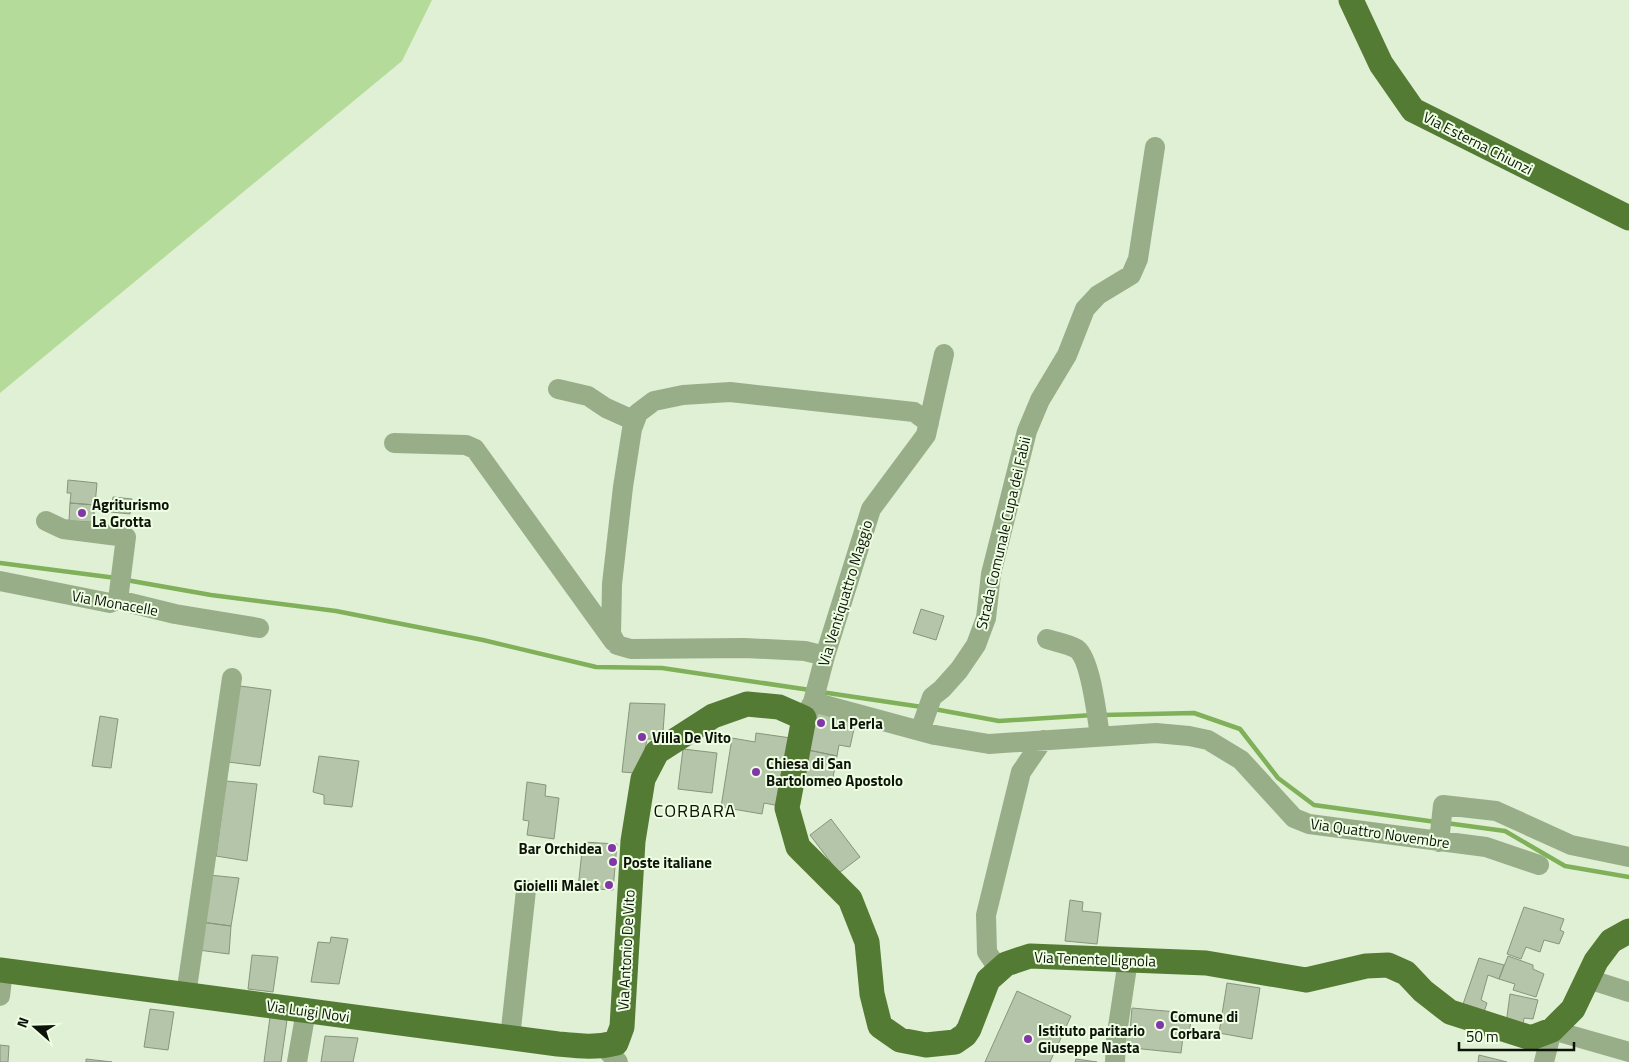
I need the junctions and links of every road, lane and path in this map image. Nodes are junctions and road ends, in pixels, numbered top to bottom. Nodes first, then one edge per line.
1 (1352, 0) edge
2 (1155, 147) dead end
3 (1629, 218) edge
4 (944, 354) dead end
5 (558, 389) dead end
6 (635, 421) junction
7 (929, 423) junction
8 (394, 443) dead end
9 (46, 521) dead end
10 (0, 581) edge
11 (118, 600) junction
12 (259, 628) dead end
13 (1047, 639) dead end
14 (614, 640) junction
15 (825, 656) junction
16 (232, 678) dead end
17 (808, 710) junction
18 (1098, 722) junction
19 (920, 731) junction
20 (1043, 740) junction
21 (1439, 842) junction
22 (1625, 856) edge
23 (1539, 865) dead end
24 (526, 890) dead end
25 (1629, 931) edge
26 (1128, 960) junction
27 (999, 970) junction
28 (2, 971) edge
29 (1588, 979) junction
30 (1629, 992) edge
31 (186, 995) junction
32 (0, 996) edge
33 (306, 1011) junction
34 (1552, 1030) junction
35 (510, 1038) junction
36 (601, 1052) edge
37 (1629, 1052) edge
38 (297, 1062) edge
39 (1114, 1062) edge
40 (1544, 1062) edge

1 - 3 main road, Via Esterna Chiunzi
2 - 19 street, Strada Comunale Cupa dei Fabii
4 - 7 street, Via Ventiquattro Maggio
5 - 6 street
6 - 7 street
6 - 14 street
7 - 15 street, Via Ventiquattro Maggio
8 - 14 street
9 - 11 street
10 - 11 street, Via Monacelle
11 - 12 street, Via Monacelle
13 - 18 street
14 - 15 street
15 - 17 street, Via Ventiquattro Maggio
16 - 31 street
17 - 19 street, Via Quattro Novembre
17 - 27 main road, Via Tenente Lignola
17 - 36 main road, Via Antonio De Vito
18 - 20 street, Via Quattro Novembre
18 - 21 street, Via Quattro Novembre
19 - 20 street, Via Quattro Novembre
20 - 27 street
21 - 22 street
21 - 23 street, Via Quattro Novembre
24 - 35 street
25 - 29 main road
26 - 27 main road, Via Tenente Lignola
26 - 34 main road, Via Tenente Lignola
26 - 39 street
28 - 31 main road, Via Luigi Novi
28 - 32 street
29 - 30 street
29 - 34 main road
31 - 33 main road, Via Luigi Novi
33 - 35 main road, Via Luigi Novi
33 - 38 street
34 - 37 street
34 - 40 street
35 - 36 main road, Via Luigi Novi

